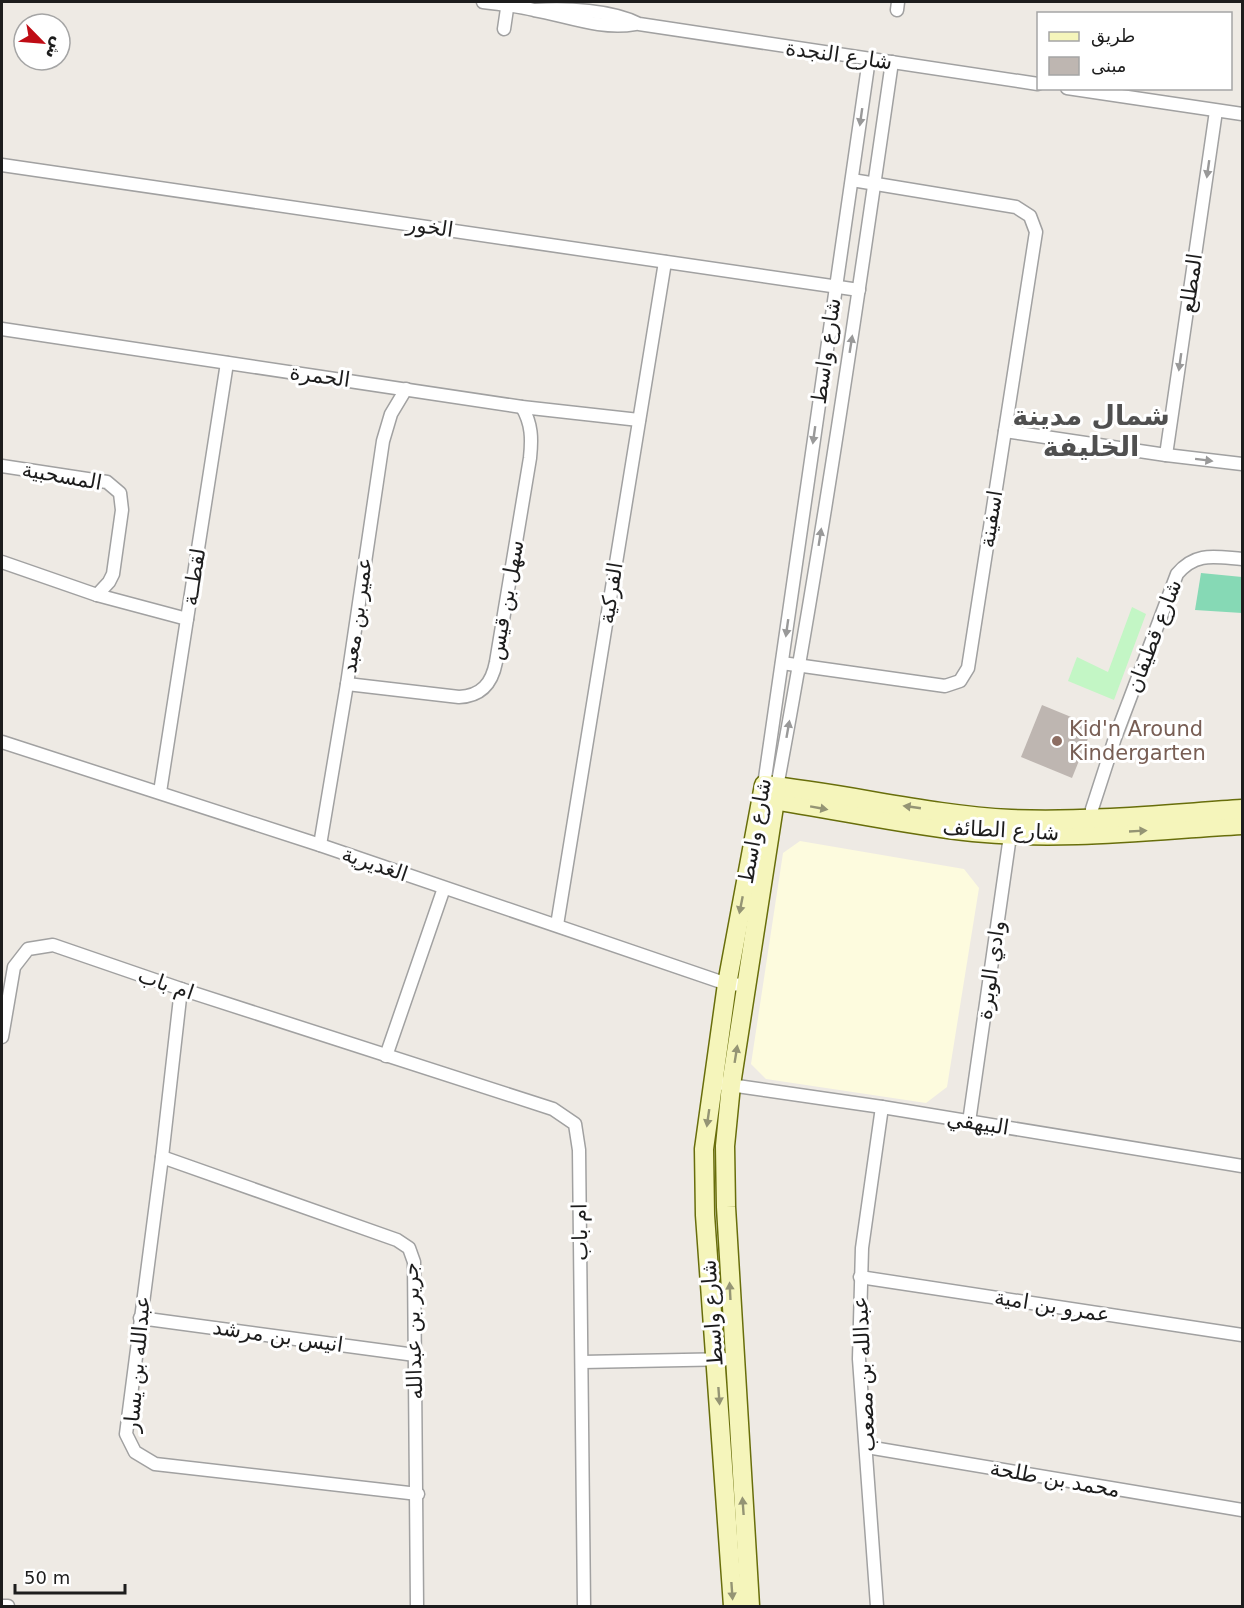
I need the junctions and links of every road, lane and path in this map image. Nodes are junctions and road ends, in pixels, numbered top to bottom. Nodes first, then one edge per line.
1 (483, 2) edge
2 (508, 3) edge
3 (504, 29) dead end
4 (869, 59) junction
5 (892, 62) junction
6 (1037, 84) edge
7 (1080, 90) edge
8 (1216, 111) junction
9 (1242, 114) edge
10 (2, 165) edge
11 (852, 180) junction
12 (874, 184) junction
13 (665, 262) junction
14 (835, 287) junction
15 (859, 290) junction
16 (2, 329) edge
17 (227, 363) junction
18 (406, 389) junction
19 (522, 407) junction
20 (639, 420) junction
21 (1005, 431) junction
22 (1166, 455) junction
23 (1242, 464) edge
24 (2, 466) edge
25 (1242, 560) edge
26 (2, 562) edge
27 (97, 595) junction
28 (187, 620) junction
29 (782, 663) junction
30 (800, 664) junction
31 (347, 684) junction
32 (2, 742) edge
33 (160, 792) junction
34 (770, 793) junction
35 (1242, 809) edge
36 (1242, 825) edge
37 (1093, 826) junction
38 (1011, 827) junction
39 (320, 845) junction
40 (444, 888) junction
41 (557, 925) junction
42 (727, 984) junction
43 (747, 985) junction
44 (181, 989) junction
45 (2, 1030) edge
46 (2, 1037) edge
47 (386, 1056) junction
48 (722, 1083) junction
49 (882, 1107) junction
50 (969, 1122) junction
51 (162, 1157) junction
52 (1242, 1166) edge
53 (861, 1277) junction
54 (140, 1318) junction
55 (1242, 1335) edge
56 (415, 1355) junction
57 (725, 1359) junction
58 (582, 1362) junction
59 (867, 1447) junction
60 (418, 1494) junction
61 (1242, 1507) edge
62 (2, 1606) edge
63 (8, 1606) edge
64 (417, 1606) edge
65 (584, 1606) edge
66 (733, 1606) edge
67 (750, 1606) edge
68 (878, 1606) edge

1 - 2 street, شارع النجدة
2 - 3 street
2 - 4 street, شارع النجدة
4 - 5 street, شارع النجدة
4 -> 11 street, شارع واسط
5 - 6 street, شارع النجدة
5 - 12 street, شارع واسط
7 - 8 street
8 - 9 street
8 -> 22 street, المطلع
10 - 13 street, الخور
11 - 12 street, اسفينة
11 - 14 street, شارع واسط
12 - 15 street, شارع واسط
12 - 21 street, اسفينة
13 - 14 street, الخور
13 - 20 street, الفركية
14 - 15 street, الخور
14 -> 29 street, شارع واسط
30 -> 15 street, شارع واسط
16 - 17 street, الحمرة
17 - 18 street, الحمرة
17 - 28 street, لقطــة
18 - 19 street, الحمرة
18 - 31 street, عمير بن معبد
19 - 20 street, الحمرة
19 - 31 street, سهل بن قيس
20 - 41 street, الفركية
21 - 22 street
21 - 30 street, اسفينة
22 -> 23 street
24 - 27 street, المسحبية
25 - 37 street, شارع قطيفان
26 - 27 street
27 - 28 street
28 - 33 street, لقطــة
29 - 30 street, اسفينة
29 - 34 street, شارع واسط
34 -> 30 street, شارع واسط
31 - 39 street, عمير بن معبد
32 - 33 street, الغديرية
33 - 39 street, الغديرية
34 - 38 street, شارع الطائف
34 -> 42 street, شارع واسط
34 - 43 street, شارع واسط
35 - 37 street, شارع الطائف
37 -> 36 street, شارع الطائف
37 - 38 street, شارع الطائف
38 - 50 street, وادي الوبرة
39 - 40 street, الغديرية
40 - 41 street, الغديرية
40 - 47 street
41 - 42 street, الغديرية
42 - 43 street, الغديرية
42 - 48 street, شارع واسط
48 -> 43 street, شارع واسط
44 - 45 street, ام باب
44 - 47 street, ام باب
44 - 51 street, عبدالله بن يسار
45 - 46 street, ام باب
47 - 58 street, ام باب
48 - 49 street, البيهقي
48 - 57 street, شارع واسط
49 - 50 street, البيهقي
49 - 53 street, عبدالله بن مصعب
50 - 52 street, البيهقي
51 - 54 street, عبدالله بن يسار
51 - 56 street, جرير بن عبدالله
53 - 55 street, عمرو بن امية
53 - 59 street, عبدالله بن مصعب
54 - 56 street, انيس بن مرشد
54 - 60 street, عبدالله بن يسار
56 - 60 street, جرير بن عبدالله
57 - 58 street
57 -> 66 street, شارع واسط
67 -> 57 street, شارع واسط
58 - 65 street, ام باب
59 - 61 street, محمد بن طلحة
59 - 68 street, عبدالله بن مصعب
60 - 64 street, جرير بن عبدالله
62 - 63 street

